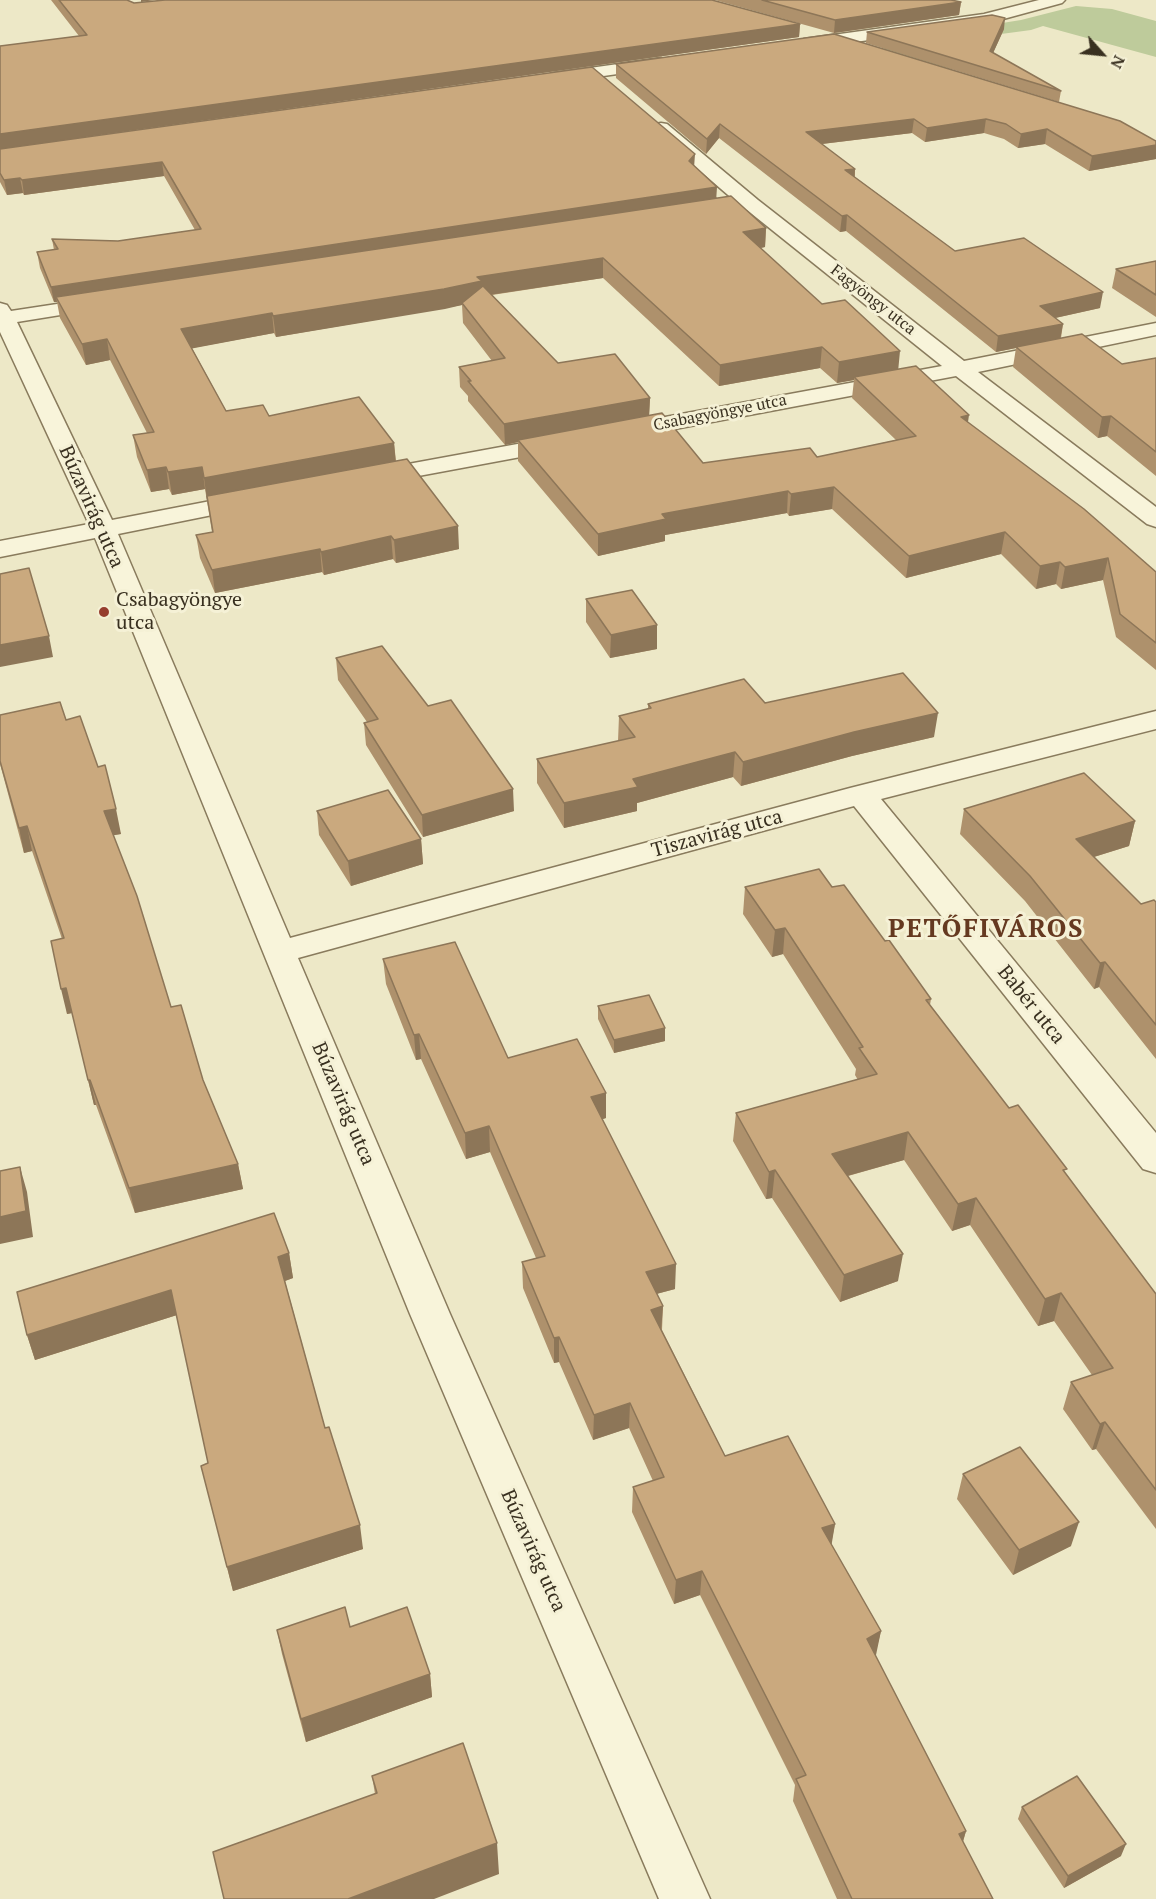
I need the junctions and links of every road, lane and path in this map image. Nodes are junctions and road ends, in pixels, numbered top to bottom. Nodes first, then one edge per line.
1 (1057, 0) edge
2 (800, 31) edge
3 (834, 40) junction
4 (790, 46) edge
5 (867, 51) edge
6 (676, 61) edge
7 (596, 72) junction
8 (539, 80) edge
9 (614, 88) edge
10 (642, 111) edge
11 (751, 204) junction
12 (680, 215) edge
13 (123, 300) edge
14 (2, 314) edge
15 (1156, 329) edge
16 (960, 369) junction
17 (607, 434) edge
18 (584, 439) edge
19 (349, 482) edge
20 (279, 495) edge
21 (1156, 519) edge
22 (103, 528) junction
23 (0, 549) edge
24 (1156, 720) edge
25 (861, 795) junction
26 (279, 952) junction
27 (1156, 1159) edge
28 (684, 1899) edge

1 - 3 street
2 - 3 street
3 - 4 street
3 - 5 street
6 - 7 street
7 - 8 street
7 - 9 street
10 - 11 street, Fagyöngy utca
11 - 12 street
11 - 16 street, Fagyöngy utca
13 - 14 street
14 - 22 street, Búzavirág utca
15 - 16 street, Csabagyöngye utca
16 - 17 street, Csabagyöngye utca
16 - 21 street, Fagyöngy utca
18 - 19 street
20 - 22 street
22 - 23 street
22 - 26 street, Búzavirág utca
24 - 25 street, Tiszavirág utca
25 - 26 street, Tiszavirág utca
25 - 27 street, Babér utca
26 - 28 street, Búzavirág utca

